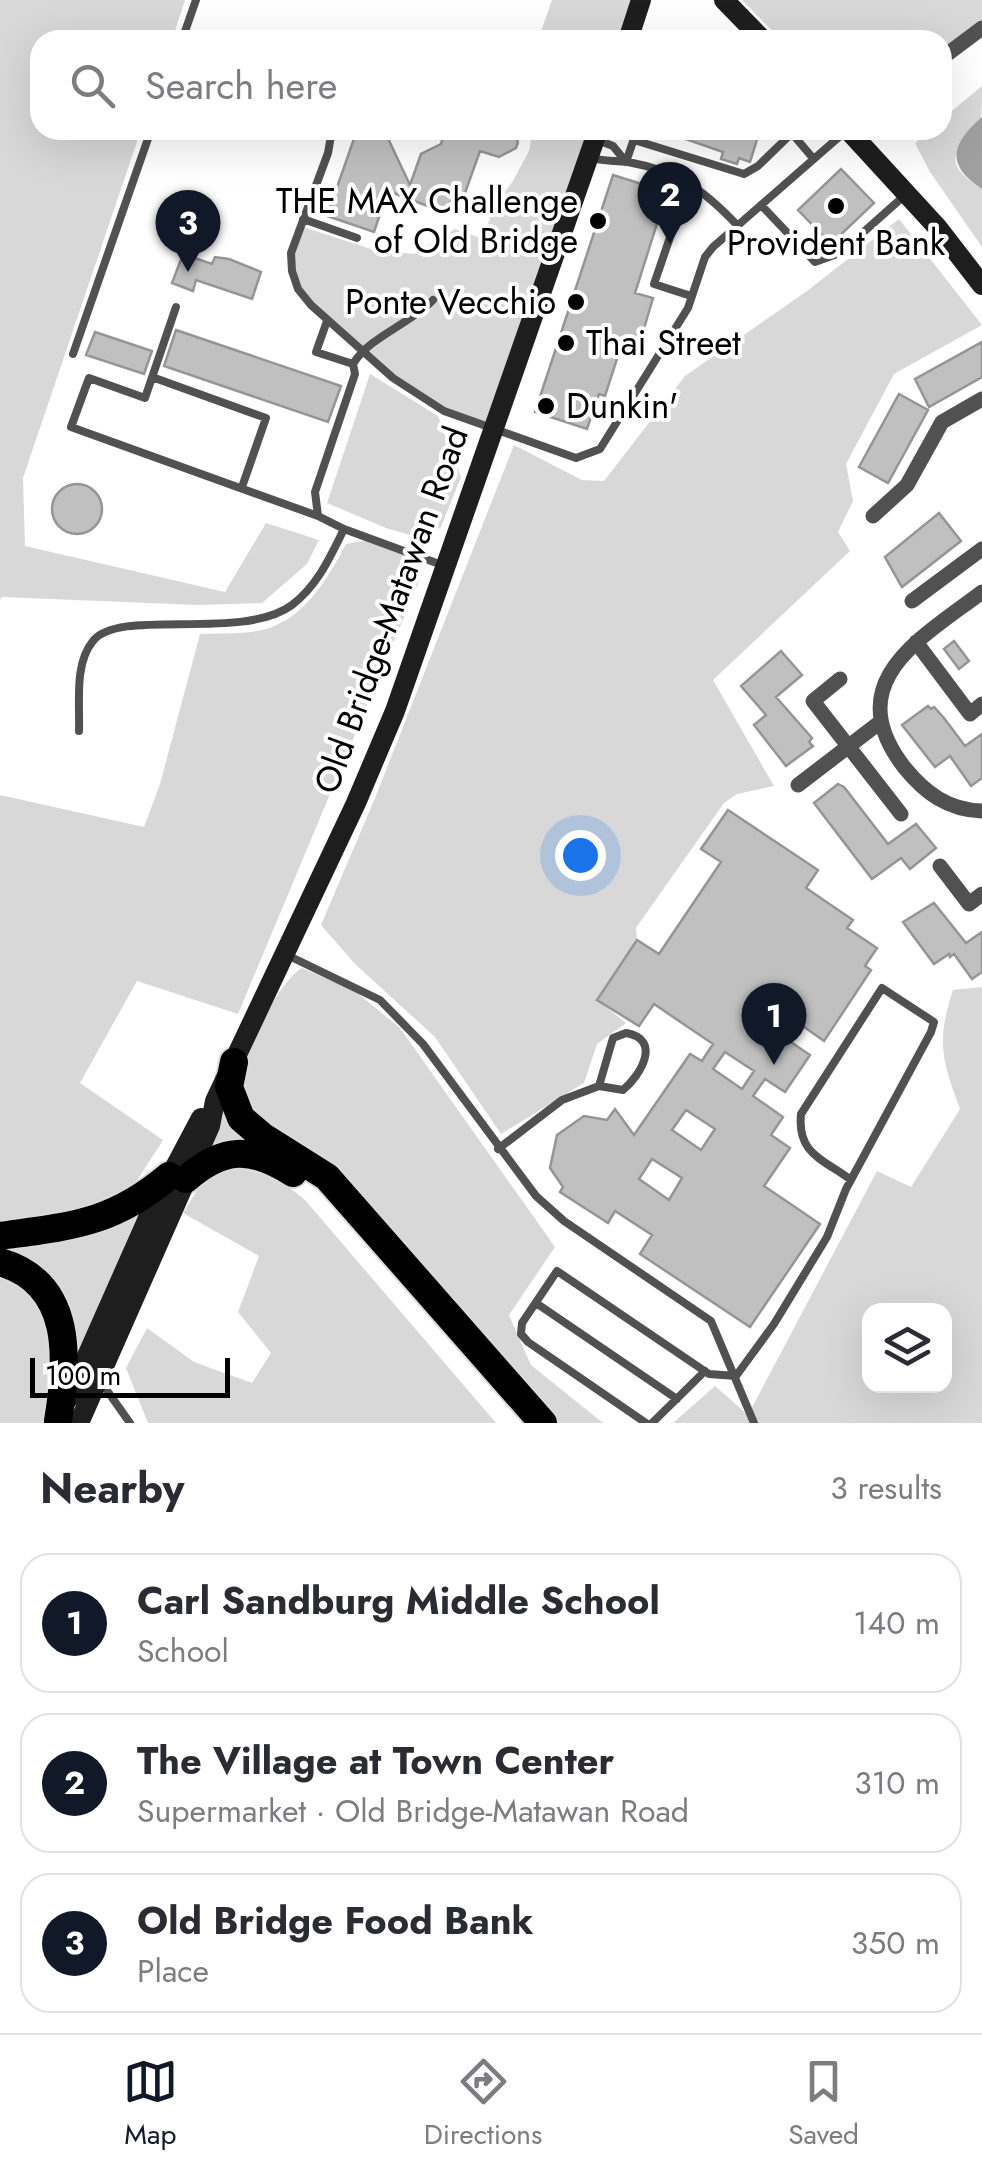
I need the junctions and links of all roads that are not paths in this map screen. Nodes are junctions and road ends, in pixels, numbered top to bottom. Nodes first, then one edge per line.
1 (196, 0) edge
2 (641, 0) edge
3 (724, 0) edge
4 (982, 28) edge
5 (185, 30) edge
6 (631, 30) edge
7 (752, 30) edge
8 (952, 50) edge
9 (148, 140) edge
10 (330, 140) edge
11 (634, 140) joint
12 (782, 140) edge
13 (798, 140) edge
14 (835, 140) edge
15 (857, 140) edge
16 (593, 142) edge
17 (812, 157) junction
18 (626, 162) junction
19 (689, 182) junction
20 (906, 193) junction
21 (761, 205) junction
22 (303, 219) junction
23 (738, 226) junction
24 (357, 238) dead end
25 (982, 285) edge
26 (691, 296) junction
27 (433, 300) dead end
28 (176, 307) dead end
29 (328, 321) junction
30 (360, 351) junction
31 (74, 354) dead end
32 (353, 364) junction
33 (152, 378) junction
34 (982, 399) edge
35 (494, 428) junction
36 (242, 486) junction
37 (318, 516) junction
38 (873, 516) dead end
39 (344, 529) junction
40 (982, 549) edge
41 (446, 567) junction
42 (982, 592) edge
43 (912, 601) dead end
44 (916, 642) junction
45 (840, 679) dead end
46 (982, 704) edge
47 (880, 723) junction
48 (79, 730) dead end
49 (850, 746) junction
50 (798, 785) dead end
51 (982, 811) edge
52 (900, 814) dead end
53 (940, 866) dead end
54 (982, 894) edge
55 (285, 954) junction
56 (234, 1062) junction
57 (599, 1086) junction
58 (498, 1149) junction
59 (177, 1177) junction
60 (851, 1180) junction
61 (0, 1236) edge
62 (0, 1262) edge
63 (536, 1302) junction
64 (705, 1371) junction
65 (736, 1376) junction
66 (98, 1378) junction
67 (677, 1398) junction
68 (64, 1423) edge
69 (130, 1423) edge
70 (519, 1423) edge
71 (543, 1423) edge
72 (649, 1423) edge
73 (754, 1423) edge

1 - 5 lane
2 - 6 main road
3 - 7 main road
4 - 8 street
9 - 31 lane
10 - 22 lane
11 - 12 lane
11 - 18 lane
13 - 17 lane
14 - 17 lane
15 - 20 main road
16 - 18 lane
16 - 18 lane
16 - 35 main road, Old Bridge-Matawan Road
17 - 21 lane
18 - 19 lane
19 - 23 lane
19 - 26 lane
20 - 21 lane
20 - 25 main road
21 - 23 lane
22 - 24 lane
22 - 29 lane
23 - 26 lane
26 - 35 lane
27 - 30 lane
28 - 33 lane
29 - 30 lane
29 - 32 lane
30 - 32 lane
30 - 35 lane
32 - 37 lane
33 - 36 lane
33 - 36 lane
34 - 38 street
35 - 41 main road, Old Bridge-Matawan Road
36 - 37 lane
37 - 39 lane
39 - 41 lane
39 - 48 lane
40 - 43 street
41 - 55 main road, Old Bridge-Matawan Road
42 - 44 street
44 - 46 street
44 - 47 street
45 - 49 street
47 - 49 street
47 - 51 street
49 - 50 street
49 - 52 street
53 - 54 street
55 - 56 main road, Old Bridge-Matawan Road
55 - 58 lane
56 - 59 main road, Old Bridge-Matawan Road
56 - 71 highway
57 - 57 lane
57 - 58 lane
58 - 65 lane
59 - 61 highway
59 - 66 main road, Old Bridge-Matawan Road
59 - 68 main road, Old Bridge-Matawan Road
59 - 70 highway
60 - 60 lane
60 - 65 lane
62 - 68 highway
63 - 64 lane
63 - 67 lane
63 - 72 lane
64 - 65 lane
64 - 67 lane
65 - 73 lane
66 - 68 main road, Old Bridge-Matawan Road
66 - 69 lane
67 - 72 lane

